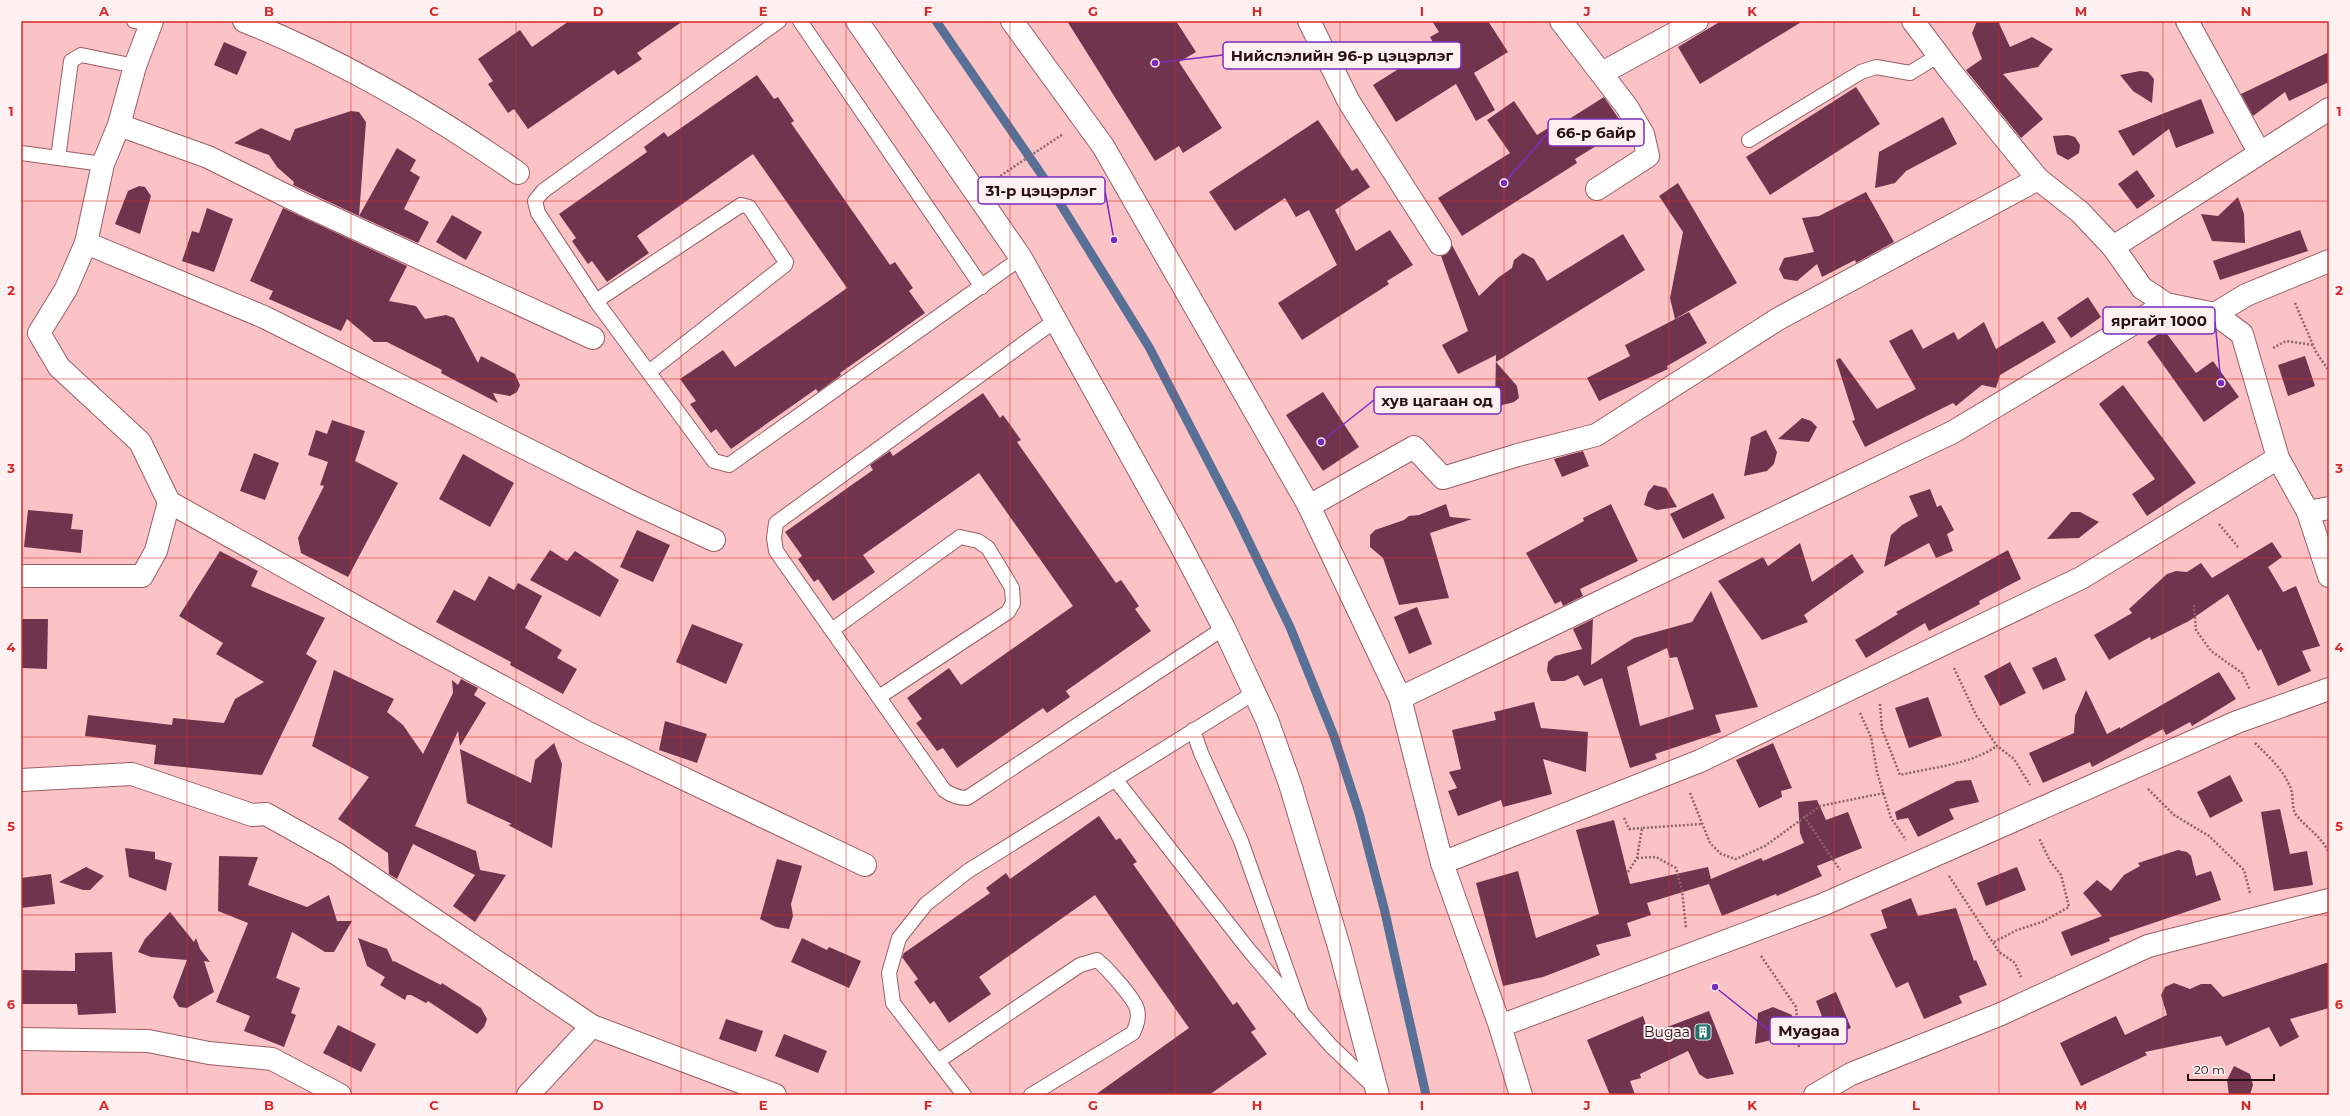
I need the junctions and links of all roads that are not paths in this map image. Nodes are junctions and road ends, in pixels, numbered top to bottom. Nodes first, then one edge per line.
1 (244, 21) edge
2 (779, 21) edge
3 (800, 21) edge
4 (857, 21) edge
5 (1012, 21) edge
6 (1309, 21) edge
7 (1560, 21) edge
8 (1697, 21) edge
9 (1913, 21) edge
10 (2187, 21) edge
11 (146, 22) edge
12 (1939, 55) junction
13 (134, 66) junction
14 (1602, 74) junction
15 (2329, 109) edge
16 (119, 125) junction
17 (1749, 140) dead end
18 (2259, 152) junction
19 (21, 153) edge
20 (58, 158) junction
21 (103, 164) junction
22 (518, 173) dead end
23 (2038, 179) junction
24 (1598, 190) dead end
25 (86, 243) junction
26 (1440, 244) dead end
27 (2113, 247) junction
28 (1021, 258) junction
29 (2329, 261) edge
30 (982, 287) junction
31 (596, 301) junction
32 (2166, 304) junction
33 (2215, 314) junction
34 (1056, 320) junction
35 (30, 334) edge
36 (593, 338) dead end
37 (649, 372) junction
38 (2278, 458) junction
39 (169, 502) junction
40 (1309, 506) junction
41 (2319, 510) edge
42 (714, 540) dead end
43 (21, 576) edge
44 (2329, 576) edge
45 (1224, 628) junction
46 (832, 630) junction
47 (2329, 689) edge
48 (1254, 693) junction
49 (879, 697) junction
50 (1400, 698) junction
51 (1193, 730) junction
52 (1115, 779) junction
53 (21, 780) edge
54 (1442, 863) junction
55 (865, 866) dead end
56 (2329, 900) edge
57 (1302, 1013) junction
58 (592, 1026) junction
59 (1500, 1026) junction
60 (21, 1039) edge
61 (938, 1061) junction
62 (1376, 1092) edge
63 (340, 1095) edge
64 (528, 1095) edge
65 (775, 1095) edge
66 (964, 1095) edge
67 (1031, 1095) edge
68 (1521, 1095) edge
69 (1815, 1095) edge

1 - 22 street
2 - 31 lane
3 - 30 lane
4 - 28 street
5 - 40 street
6 - 26 street
7 - 14 street
8 - 14 street
9 - 12 street
10 - 18 street
11 - 13 street
12 - 17 lane
12 - 23 street
13 - 16 street
13 - 20 lane
14 - 24 street
15 - 18 street
16 - 21 street
16 - 36 street
18 - 27 street
19 - 20 lane
20 - 21 lane
21 - 25 street
23 - 27 street
23 - 40 street
25 - 35 street
25 - 42 street
27 - 32 street
28 - 30 lane
28 - 34 street
29 - 33 street
30 - 37 lane
31 - 37 lane
31 - 37 lane
32 - 33 street
32 - 50 street
33 - 38 street
34 - 45 street
34 - 46 lane
35 - 39 street
38 - 41 street
38 - 54 street
39 - 43 street
39 - 55 street
40 - 50 street
41 - 44 street
45 - 48 street
45 - 49 lane
46 - 49 lane
46 - 49 lane
47 - 59 street
48 - 51 lane
48 - 62 street
50 - 54 street
51 - 52 lane
51 - 57 lane
52 - 57 lane
52 - 61 lane
53 - 58 street
54 - 59 street
56 - 69 street
57 - 62 lane
58 - 64 street
58 - 65 street
59 - 68 street
60 - 63 street
61 - 66 lane
61 - 67 lane

